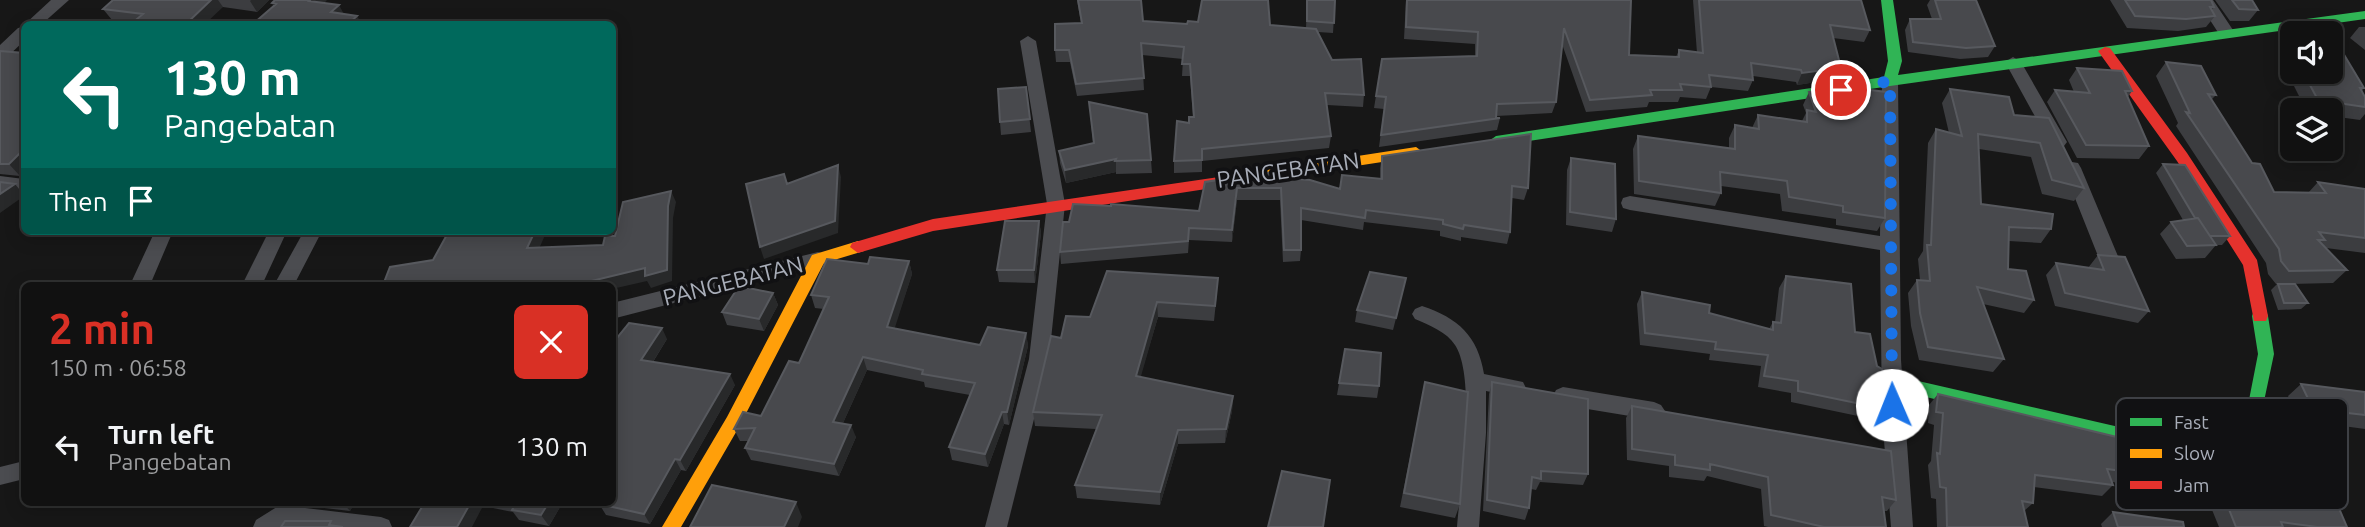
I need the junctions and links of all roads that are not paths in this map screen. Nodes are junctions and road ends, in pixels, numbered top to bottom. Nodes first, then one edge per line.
1 (61, 0) edge
2 (1888, 0) edge
3 (2205, 0) edge
4 (2365, 15) edge
5 (36, 21) edge
6 (2227, 33) junction
7 (21, 35) edge
8 (1028, 41) dead end
9 (2105, 51) junction
10 (0, 54) edge
11 (2013, 62) junction
12 (1890, 81) junction
13 (1483, 143) edge
14 (1430, 150) edge
15 (0, 183) edge
16 (21, 186) edge
17 (1630, 203) dead end
18 (1056, 204) junction
19 (162, 235) edge
20 (276, 235) edge
21 (311, 235) edge
22 (1891, 245) junction
23 (818, 259) junction
24 (2110, 261) edge
25 (141, 282) edge
26 (253, 282) edge
27 (286, 282) edge
28 (616, 310) edge
29 (1422, 314) dead end
30 (1475, 381) junction
31 (1892, 382) junction
32 (2258, 398) edge
33 (1678, 415) edge
34 (2116, 435) edge
35 (21, 471) edge
36 (0, 476) edge
37 (264, 527) edge
38 (381, 527) edge
39 (671, 527) edge
40 (996, 527) edge
41 (1468, 527) edge
42 (1902, 527) edge

1 - 5 street
2 - 12 street
3 - 6 street
4 - 6 street
6 - 9 street
7 - 10 street
8 - 18 street
9 - 11 street
9 - 32 street
11 - 12 street
11 - 24 street
12 - 13 street
12 - 22 street
14 - 18 street, PANGEBATAN
15 - 16 street
17 - 22 street
18 - 23 street, PANGEBATAN
18 - 40 street
19 - 25 street
20 - 26 street
21 - 27 street
22 - 31 street
23 - 28 street, PANGEBATAN
23 - 39 street
29 - 30 street
30 - 33 street
30 - 41 street
31 - 34 street
31 - 42 street
35 - 36 street
37 - 38 street

